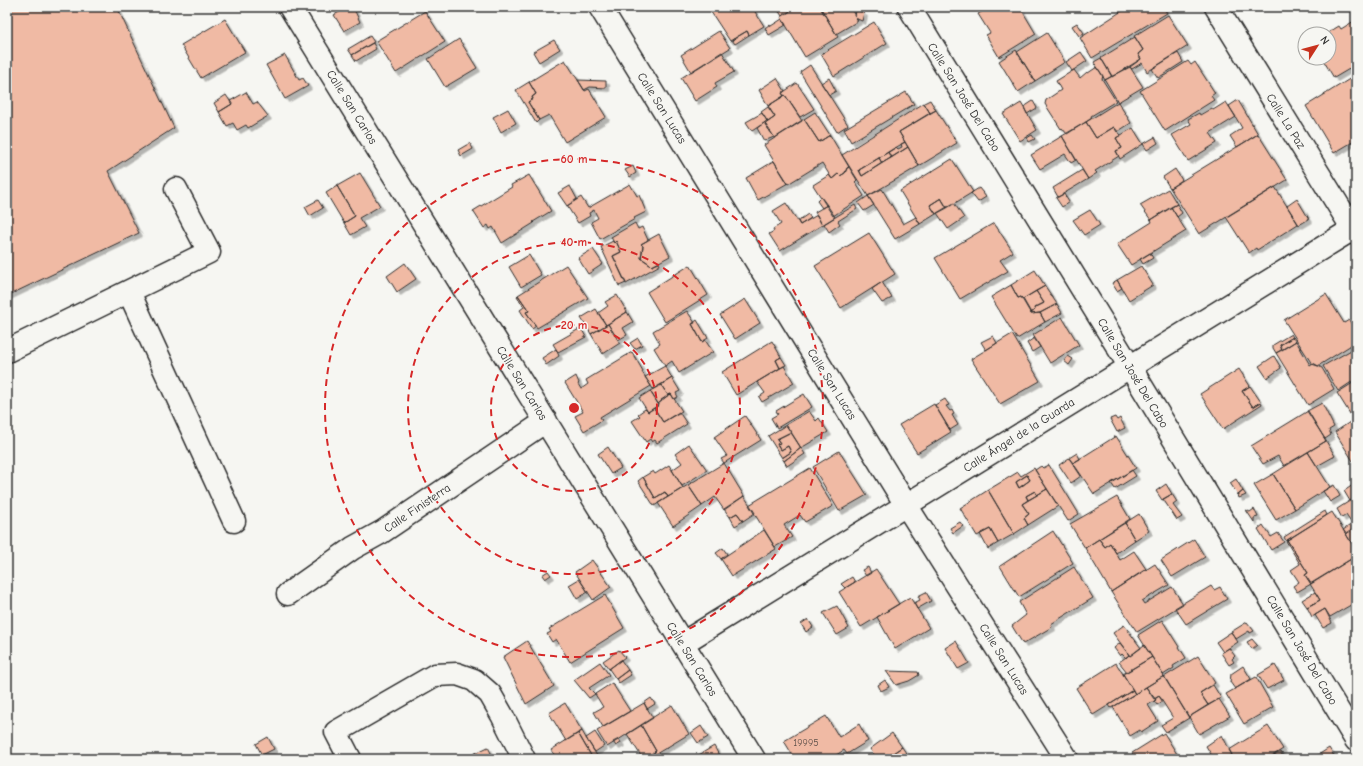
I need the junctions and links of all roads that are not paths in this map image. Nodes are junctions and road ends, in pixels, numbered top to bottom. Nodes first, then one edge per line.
1 (290, 7) edge
2 (600, 7) edge
3 (909, 7) edge
4 (1216, 7) edge
5 (176, 189) dead end
6 (1355, 230) edge
7 (129, 292) junction
8 (7, 351) edge
9 (1130, 367) junction
10 (546, 421) junction
11 (906, 505) junction
12 (234, 521) dead end
13 (288, 594) dead end
14 (682, 643) junction
15 (1356, 740) edge
16 (350, 759) edge
17 (524, 759) edge
18 (754, 759) edge
19 (1067, 759) edge

1 - 10 street, Calle San Carlos
2 - 11 street, Calle San Lucas
3 - 9 street, Calle San José Del Cabo
4 - 6 street, Calle La Paz
5 - 7 street
6 - 9 street, Calle Ángel de la Guarda
7 - 8 street
7 - 12 street
9 - 11 street, Calle Ángel de la Guarda
9 - 15 street, Calle San José Del Cabo
10 - 13 street, Calle Finisterra
10 - 14 street, Calle San Carlos
11 - 14 street, Calle Ángel de la Guarda
11 - 19 street, Calle San Lucas
14 - 18 street, Calle San Carlos
16 - 17 street

